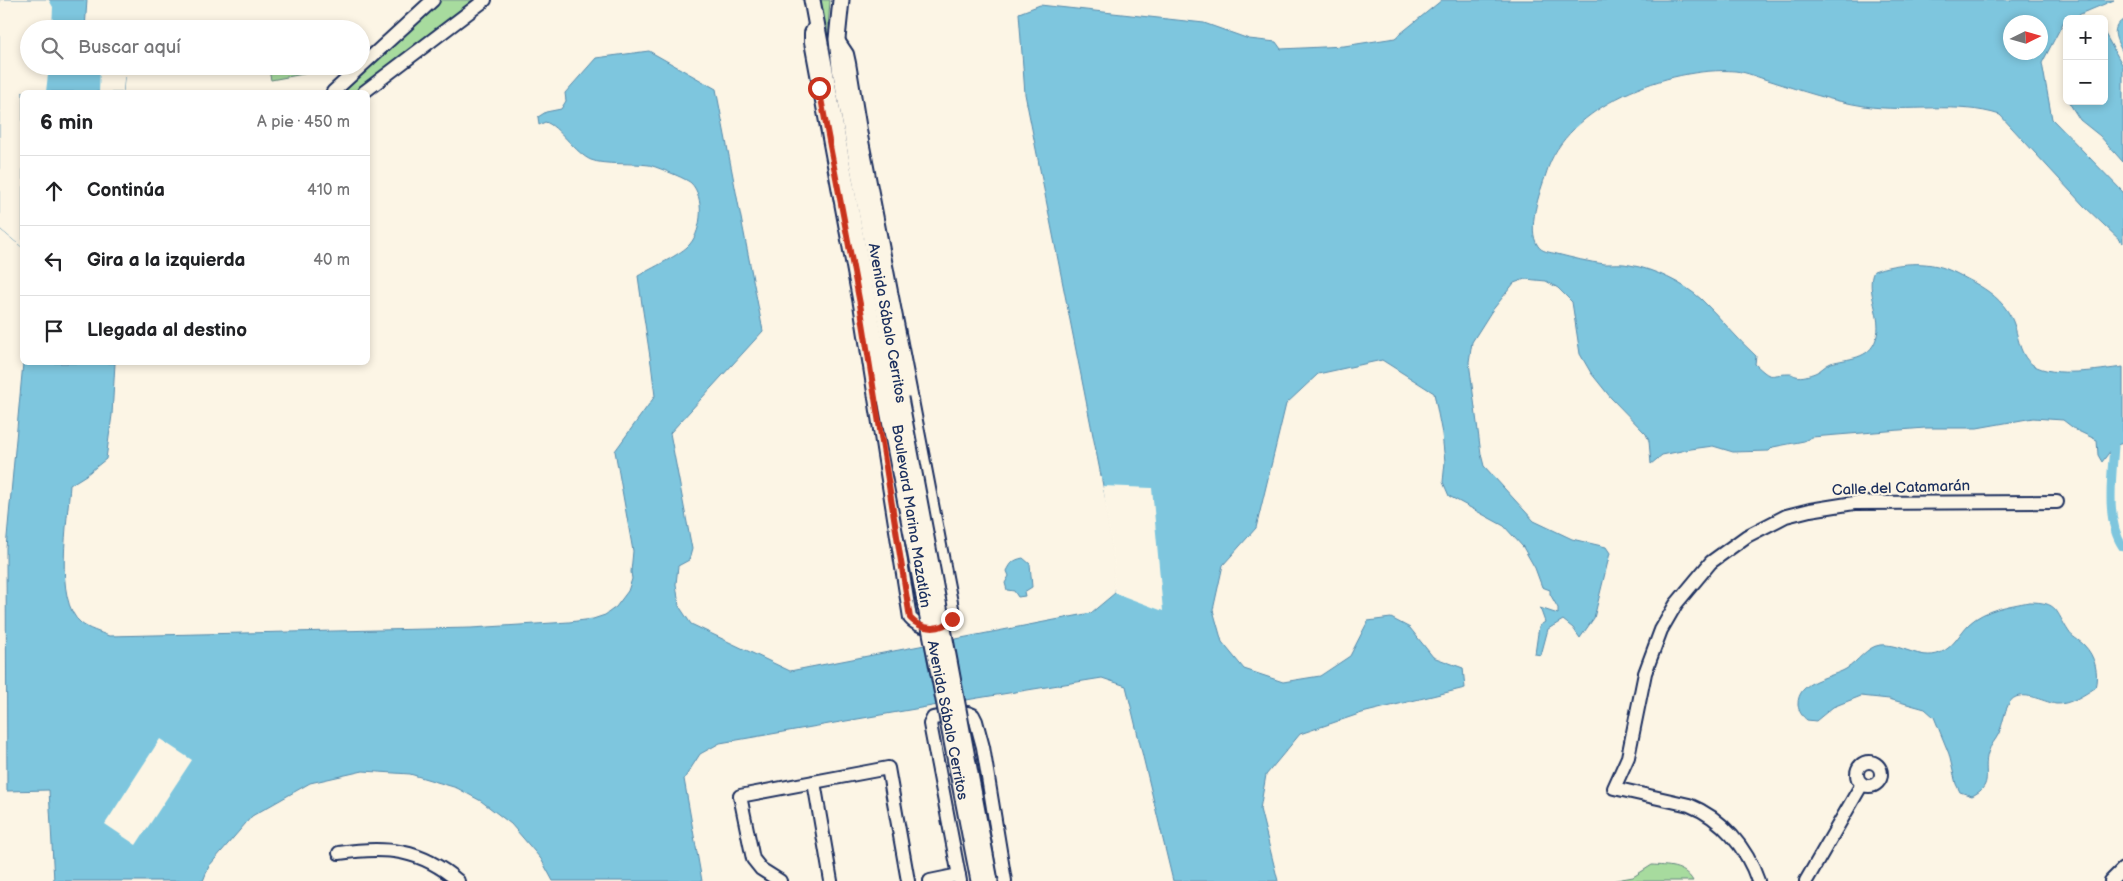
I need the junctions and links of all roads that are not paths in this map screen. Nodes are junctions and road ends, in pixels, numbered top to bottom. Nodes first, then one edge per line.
1 (433, 0) edge
2 (485, 0) edge
3 (841, 0) edge
4 (811, 2) edge
5 (370, 58) edge
6 (351, 75) edge
7 (335, 90) edge
8 (367, 90) edge
9 (884, 281) junction
10 (860, 288) junction
11 (893, 399) junction
12 (2056, 502) dead end
13 (814, 782) junction
14 (1862, 784) dead end
15 (339, 853) dead end
16 (2123, 868) edge
17 (960, 878) edge
18 (458, 881) edge
19 (780, 881) edge
20 (831, 881) edge
21 (908, 881) edge
22 (930, 881) edge
23 (979, 881) edge
24 (990, 881) edge
25 (1005, 881) edge
26 (1758, 881) edge
27 (1806, 881) edge
28 (2112, 881) edge

1 - 5 street
2 - 8 street
3 - 9 main road, Avenida Sábalo Cerritos
4 - 10 main road, Avenida Sábalo Cerritos
6 - 7 street
9 - 10 street, Boulevard Marina Mazatlán
9 - 11 main road, Avenida Sábalo Cerritos
10 - 11 main road, Avenida Sábalo Cerritos
11 - 23 main road, Avenida Sábalo Cerritos, bridge
11 - 24 main road, Avenida Sábalo Cerritos, bridge
12 - 26 street, Calle del Catamarán
13 - 19 street
13 - 20 street
13 - 21 street
14 - 27 street
15 - 18 street
16 - 28 street
17 - 22 street
17 - 25 street

